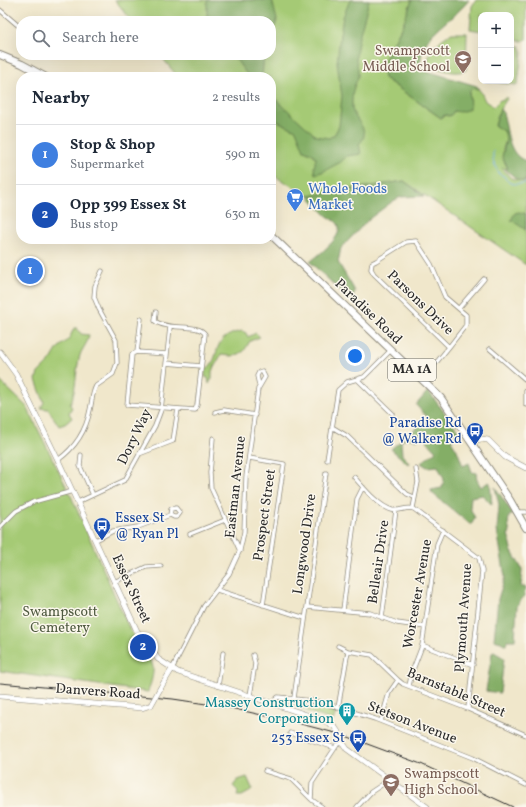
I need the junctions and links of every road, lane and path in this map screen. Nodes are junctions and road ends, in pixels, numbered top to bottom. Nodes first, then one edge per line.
1 (0, 10) edge
2 (16, 24) edge
3 (0, 55) edge
4 (37, 72) edge
5 (276, 241) edge
6 (102, 272) dead end
7 (484, 279) dead end
8 (459, 308) junction
9 (156, 312) dead end
10 (141, 319) dead end
11 (170, 327) junction
12 (449, 347) junction
13 (490, 349) dead end
14 (391, 350) junction
15 (0, 352) edge
16 (137, 352) junction
17 (167, 354) junction
18 (166, 363) junction
19 (201, 366) junction
20 (358, 380) junction
21 (422, 380) junction
22 (526, 380) edge
23 (259, 385) dead end
24 (526, 391) edge
25 (526, 404) edge
26 (161, 407) junction
27 (178, 409) junction
28 (215, 412) dead end
29 (393, 414) dead end
30 (255, 415) junction
31 (332, 427) junction
32 (213, 438) dead end
33 (471, 441) junction
34 (81, 455) dead end
35 (139, 455) junction
36 (249, 458) junction
37 (58, 460) junction
38 (328, 460) dead end
39 (526, 468) edge
40 (416, 469) dead end
41 (326, 473) dead end
42 (354, 477) dead end
43 (363, 487) junction
44 (73, 491) junction
45 (93, 495) junction
46 (414, 497) junction
47 (78, 502) junction
48 (413, 508) junction
49 (396, 510) junction
50 (518, 512) junction
51 (526, 512) edge
52 (170, 515) dead end
53 (225, 520) junction
54 (0, 527) edge
55 (526, 528) edge
56 (443, 530) junction
57 (190, 534) dead end
58 (96, 540) junction
59 (240, 551) junction
60 (161, 566) dead end
61 (114, 582) junction
62 (217, 590) junction
63 (263, 605) junction
64 (307, 607) junction
65 (343, 610) junction
66 (305, 618) junction
67 (382, 618) junction
68 (425, 627) junction
69 (422, 645) junction
70 (338, 646) dead end
71 (348, 651) junction
72 (223, 653) dead end
73 (253, 655) dead end
74 (473, 665) junction
75 (172, 669) junction
76 (398, 680) junction
77 (218, 686) junction
78 (409, 686) junction
79 (0, 696) edge
80 (250, 696) junction
81 (294, 698) junction
82 (275, 705) junction
83 (338, 708) junction
84 (468, 709) junction
85 (381, 721) junction
86 (290, 733) dead end
87 (526, 735) edge
88 (341, 741) junction
89 (335, 748) junction
90 (265, 771) dead end
91 (389, 780) junction
92 (526, 785) edge
93 (312, 800) junction
94 (322, 807) edge
95 (357, 807) edge
96 (427, 807) edge

1 - 2 street
3 - 4 highway
5 - 14 highway, Paradise Road / MA 1A
6 - 37 street
7 - 8 street
8 - 12 street, Parsons Drive
8 - 12 street, Parsons Drive
9 - 11 street
10 - 16 street
11 - 17 street, Dory Way
11 - 19 street
12 - 21 street, Parsons Drive
13 - 22 street
14 - 20 street
14 - 21 highway, Paradise Road / MA 1A
15 - 37 main road, Essex Street
16 - 17 street
16 - 26 street
17 - 18 street, Dory Way
18 - 19 street
18 - 26 street, Dory Way
19 - 27 street
20 - 29 street
20 - 31 street
21 - 33 highway, Paradise Road / MA 1A
23 - 30 street, Eastman Avenue
24 - 25 street
26 - 27 street
26 - 35 street, Dory Way
27 - 35 street
28 - 30 street
30 - 36 street, Eastman Avenue
31 - 38 street
31 - 46 street
32 - 53 street
33 - 39 main road
33 - 50 highway, Paradise Road / MA 1A
34 - 45 street
35 - 45 street, Dory Way
36 - 59 street, Eastman Avenue
36 - 63 street, Prospect Street
37 - 44 main road, Essex Street
40 - 46 street
41 - 64 street, Longwood Drive
42 - 43 street
43 - 49 street
43 - 65 street
44 - 47 main road, Essex Street
44 - 54 street
45 - 47 street, Dory Way
46 - 48 street
47 - 58 main road, Essex Street
48 - 49 street
48 - 56 street, Plymouth Avenue
49 - 67 street, Belleair Drive
50 - 51 street
50 - 55 highway, Paradise Road / MA 1A
52 - 58 street
53 - 57 street
53 - 59 street
56 - 68 street, Worcester Avenue
56 - 74 street, Plymouth Avenue
58 - 61 main road, Essex Street
59 - 62 street, Eastman Avenue
60 - 61 street
61 - 75 main road, Essex Street
62 - 63 street
62 - 75 street, Eastman Avenue
63 - 66 street
64 - 65 street
64 - 66 street, Longwood Drive
65 - 67 street
66 - 81 street, Longwood Drive
67 - 68 street
68 - 69 street, Worcester Avenue
69 - 74 street
69 - 78 street, Worcester Avenue
70 - 71 street
71 - 76 street
71 - 83 street
72 - 77 street
73 - 80 street
74 - 84 street, Plymouth Avenue
75 - 77 main road, Essex Street
75 - 79 main road, Danvers Road, bridge
76 - 78 street, Barnstable Street
76 - 85 street, Barnstable Street
77 - 80 main road, Essex Street
78 - 84 street, Barnstable Street
80 - 82 main road, Essex Street
81 - 82 street, Stetson Avenue
81 - 83 street, Stetson Avenue
82 - 88 main road, Essex Street, bridge
83 - 85 street, Stetson Avenue
84 - 87 street, Barnstable Street
85 - 92 street, Stetson Avenue
86 - 89 street
88 - 89 street
88 - 91 main road
89 - 93 street
90 - 93 street
91 - 95 street
91 - 96 main road
93 - 94 street

